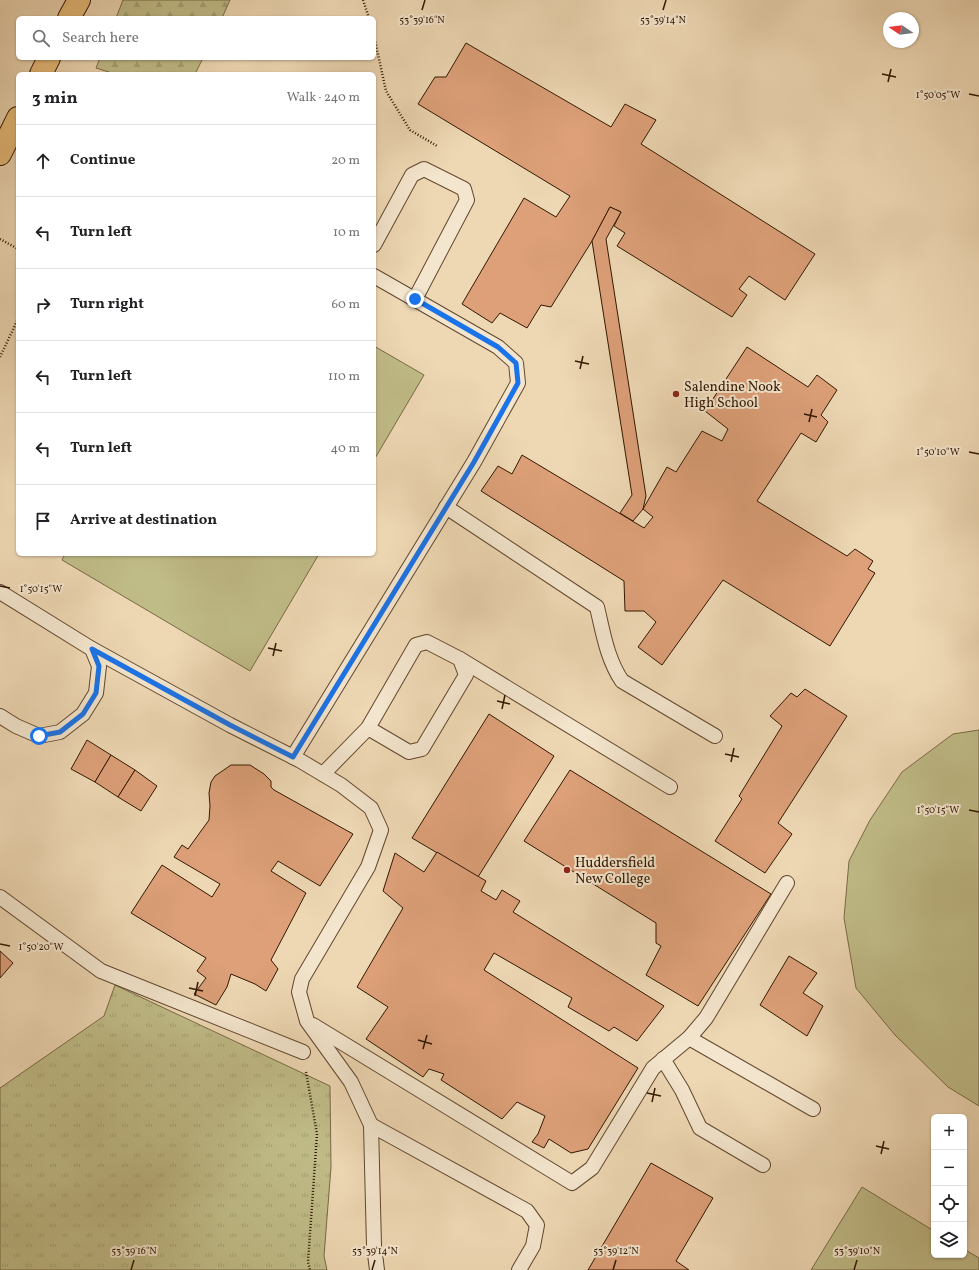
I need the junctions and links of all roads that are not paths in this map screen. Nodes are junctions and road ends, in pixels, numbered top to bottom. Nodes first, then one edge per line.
1 (78, 0) edge
2 (70, 16) edge
3 (48, 60) edge
4 (42, 72) edge
5 (16, 122) edge
6 (0, 154) edge
7 (376, 241) edge
8 (376, 277) edge
9 (415, 299) junction
10 (446, 507) junction
11 (0, 592) edge
12 (92, 649) junction
13 (460, 659) junction
14 (0, 716) edge
15 (368, 728) junction
16 (715, 736) dead end
17 (293, 757) junction
18 (322, 774) junction
19 (670, 787) dead end
20 (787, 883) dead end
21 (0, 897) edge
22 (307, 1021) junction
23 (689, 1038) junction
24 (303, 1052) road end
25 (663, 1059) junction
26 (813, 1109) dead end
27 (371, 1125) junction
28 (763, 1165) dead end
29 (377, 1270) edge
30 (519, 1270) edge

1 - 2 highway
3 - 4 highway
5 - 6 highway
7 - 9 lane
8 - 9 lane
9 - 10 lane
10 - 16 lane
10 - 17 lane
11 - 12 lane
12 - 14 lane
12 - 17 lane
13 - 15 lane
13 - 15 lane
13 - 19 lane
15 - 18 lane
17 - 18 lane
18 - 22 lane
20 - 23 lane
21 - 24 lane
22 - 25 lane
22 - 27 lane
23 - 25 lane
23 - 26 lane
25 - 28 lane
27 - 29 lane
27 - 30 lane

